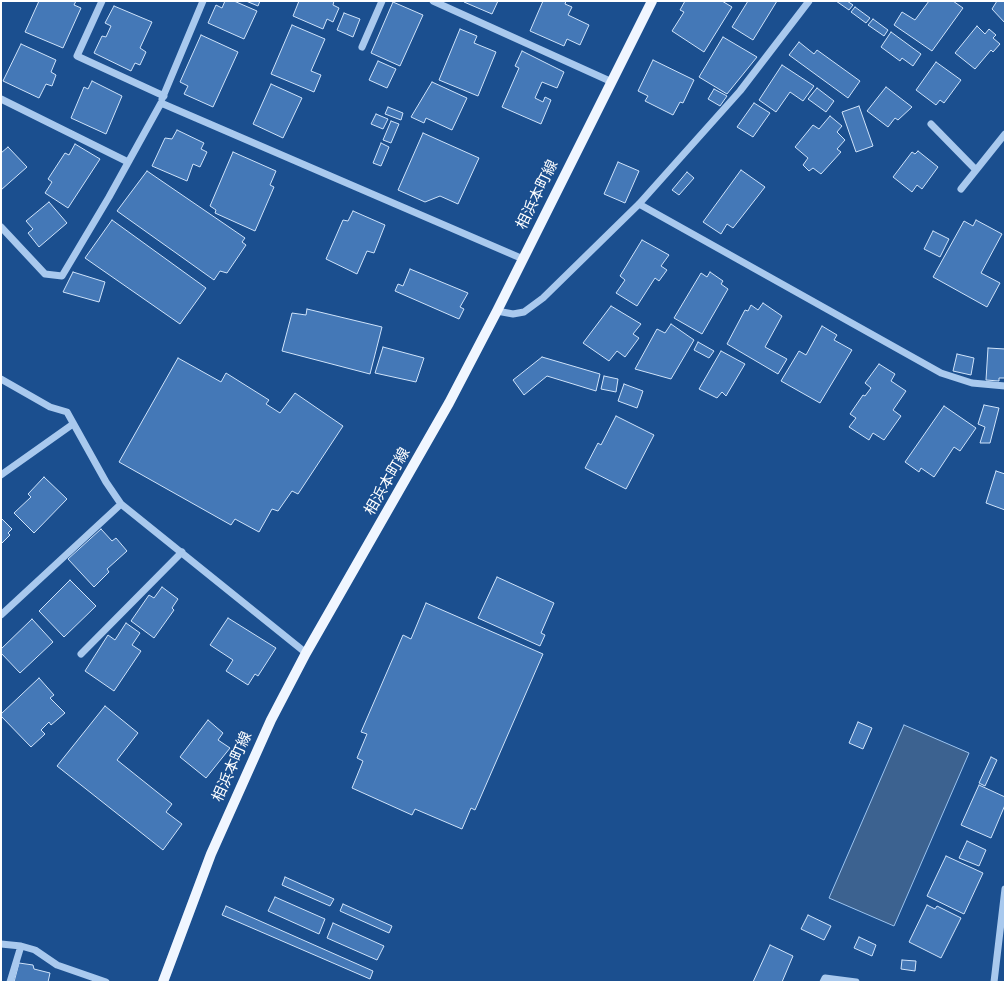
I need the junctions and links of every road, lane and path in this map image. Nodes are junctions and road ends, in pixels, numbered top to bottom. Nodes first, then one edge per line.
1 (102, 1) edge
2 (203, 1) edge
3 (382, 1) edge
4 (433, 1) edge
5 (652, 1) edge
6 (809, 1) edge
7 (362, 47) dead end
8 (612, 82) junction
9 (164, 96) junction
10 (1, 100) edge
11 (161, 103) junction
12 (931, 124) dead end
13 (1005, 134) edge
14 (128, 162) junction
15 (976, 170) junction
16 (961, 189) dead end
17 (639, 204) junction
18 (1, 227) edge
19 (523, 259) junction
20 (497, 311) junction
21 (1, 379) edge
22 (1005, 386) edge
23 (73, 424) junction
24 (1, 475) edge
25 (121, 504) junction
26 (182, 552) junction
27 (1, 615) edge
28 (306, 653) junction
29 (81, 654) dead end
30 (1005, 889) edge
31 (1, 944) edge
32 (21, 946) junction
33 (10, 982) edge
34 (106, 982) edge
35 (163, 982) edge
36 (823, 982) edge
37 (856, 982) edge
38 (994, 982) edge

1 - 9 street
2 - 9 street
3 - 7 street
4 - 8 street
5 - 8 main road, 相浜本町線
6 - 17 street
8 - 19 main road, 相浜本町線
9 - 11 street
10 - 14 street
11 - 14 street
11 - 19 street
12 - 15 street
13 - 15 street
14 - 18 street
15 - 16 street
17 - 20 street
17 - 22 street
19 - 20 main road, 相浜本町線
20 - 28 main road, 相浜本町線
21 - 23 street
23 - 24 street
23 - 25 street
25 - 26 street
25 - 27 street
26 - 28 street
26 - 29 street
28 - 35 main road, 相浜本町線
30 - 38 street
31 - 32 street
32 - 33 street
32 - 34 street
36 - 37 street

